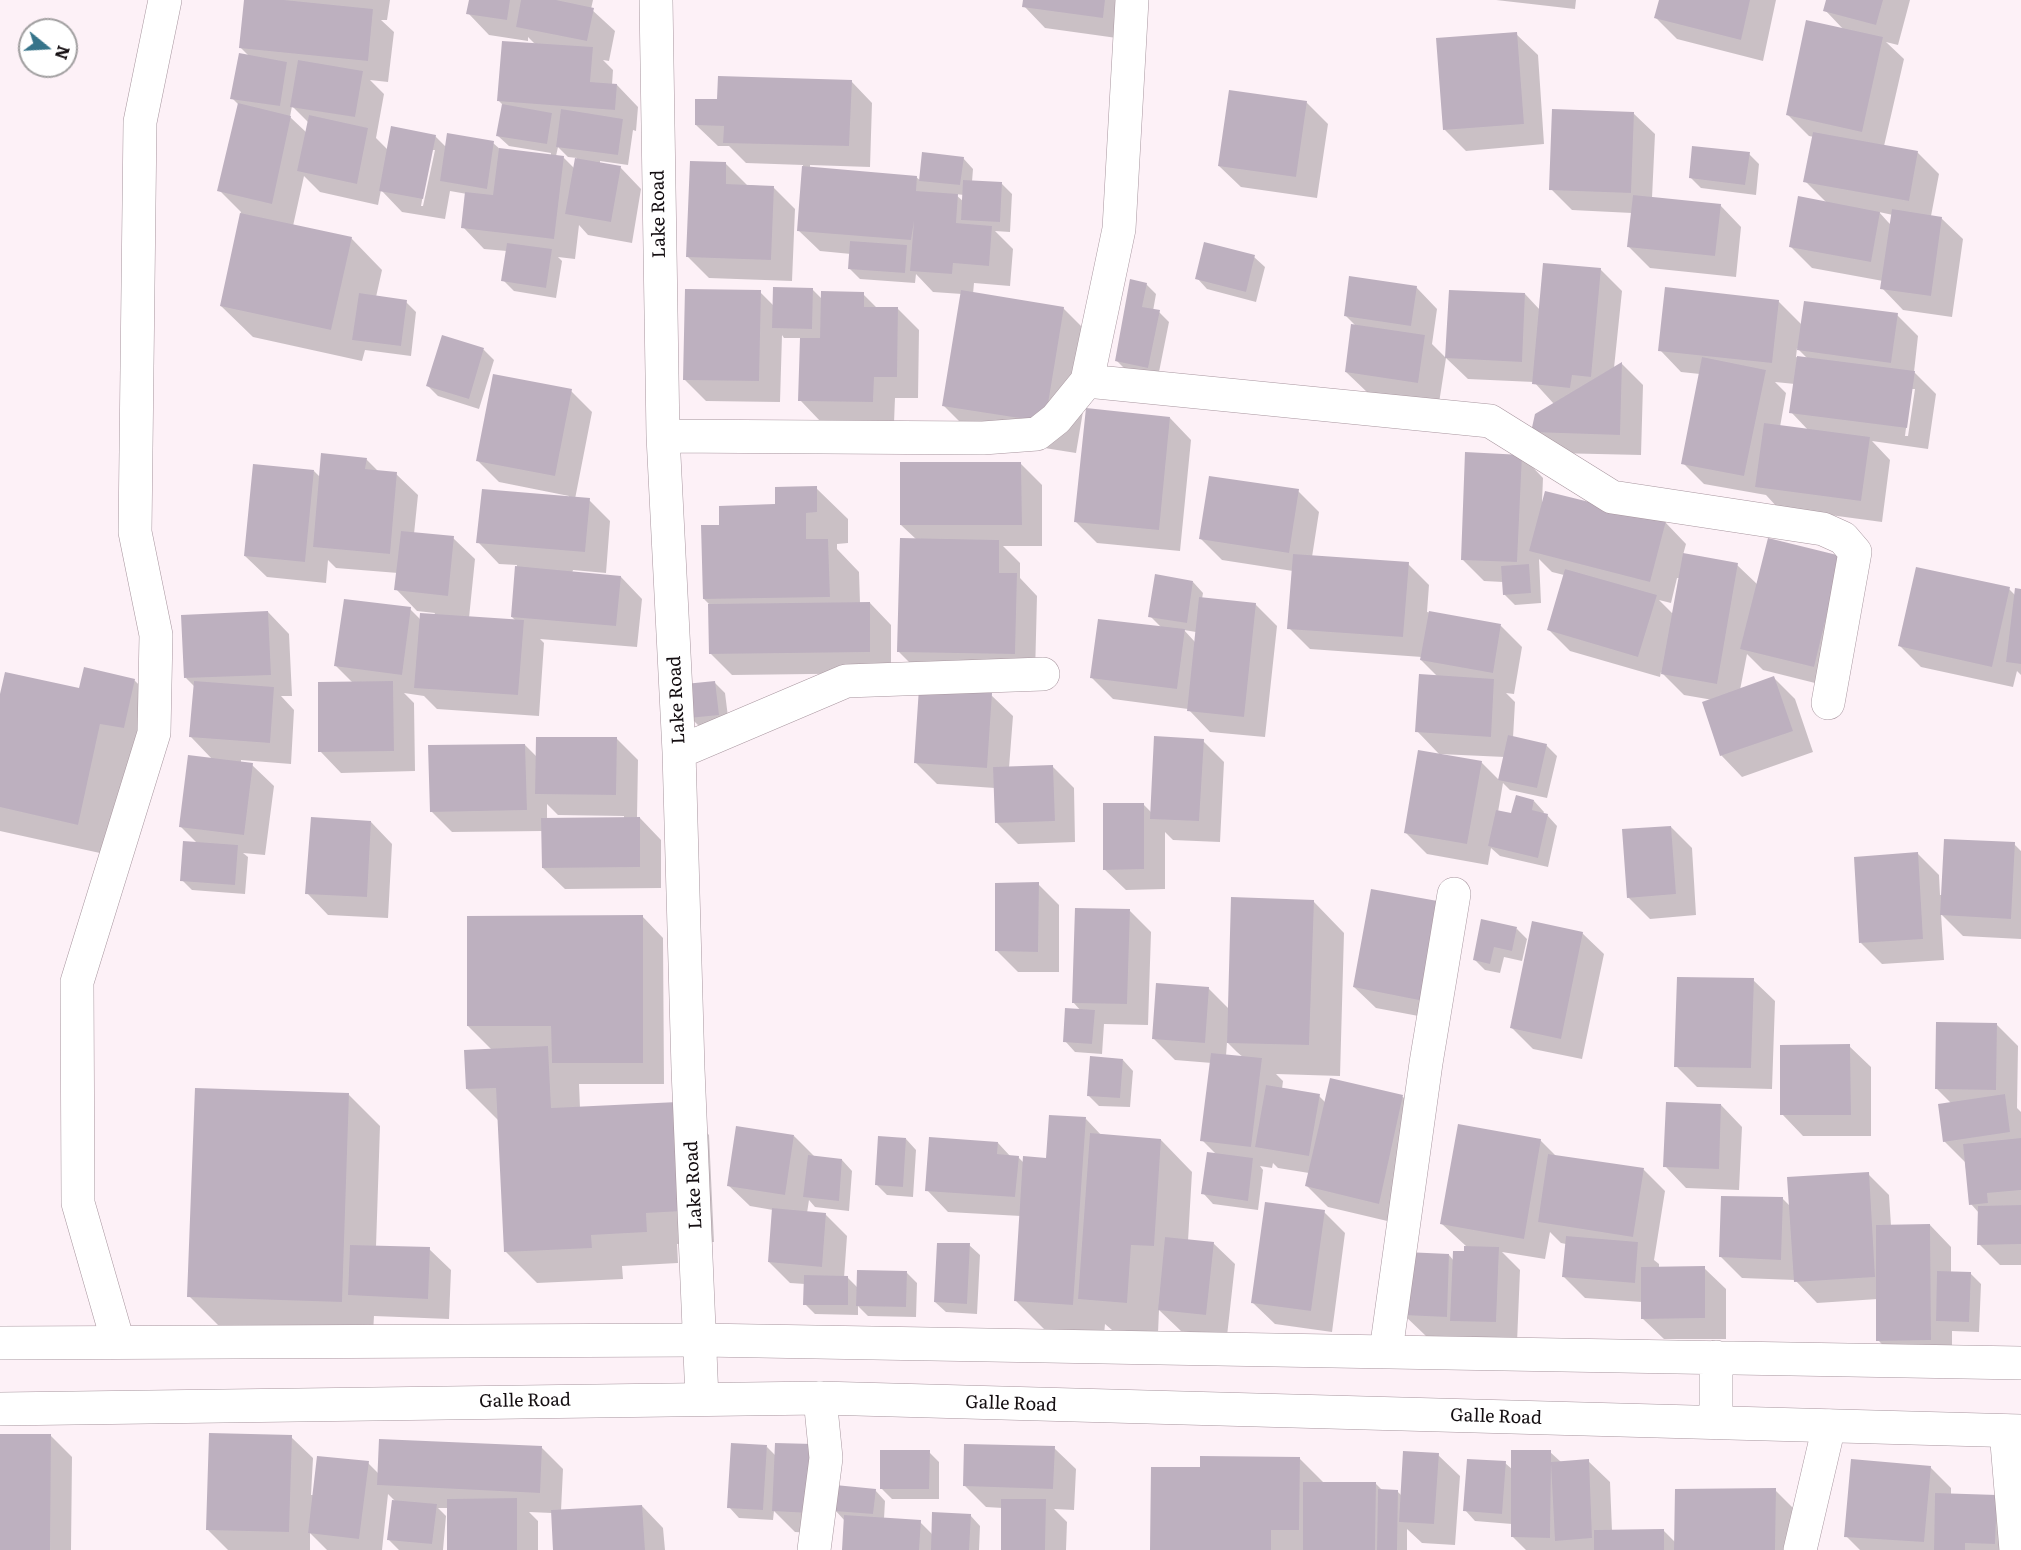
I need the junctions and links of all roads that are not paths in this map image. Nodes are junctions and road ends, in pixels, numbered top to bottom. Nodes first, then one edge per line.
1 (165, 0) edge
2 (656, 0) edge
3 (1132, 0) edge
4 (1087, 381) junction
5 (663, 436) junction
6 (1043, 674) dead end
7 (1828, 703) dead end
8 (680, 752) junction
9 (1454, 894) dead end
10 (701, 1340) junction
11 (118, 1342) junction
12 (0, 1343) edge
13 (1386, 1351) junction
14 (1716, 1357) junction
15 (2021, 1363) edge
16 (820, 1398) junction
17 (702, 1399) junction
18 (0, 1409) edge
19 (1716, 1423) junction
20 (1829, 1426) junction
21 (2013, 1431) edge
22 (814, 1550) edge
23 (1800, 1550) edge
24 (2016, 1550) edge

1 - 11 main road
2 - 5 main road, Lake Road
3 - 4 main road
4 - 5 main road
4 - 7 main road
5 - 8 main road, Lake Road
6 - 8 main road
8 - 10 main road, Lake Road
9 - 13 main road
10 - 11 main road
10 - 13 main road
10 - 17 main road, Lake Road
11 - 12 main road
13 - 14 main road
14 - 15 main road
14 - 19 main road
16 - 17 main road, Galle Road
16 - 19 main road, Galle Road
16 - 22 main road
17 - 18 main road, Galle Road
19 - 20 main road, Galle Road
20 - 21 main road, Galle Road
20 - 23 main road
21 - 24 main road

